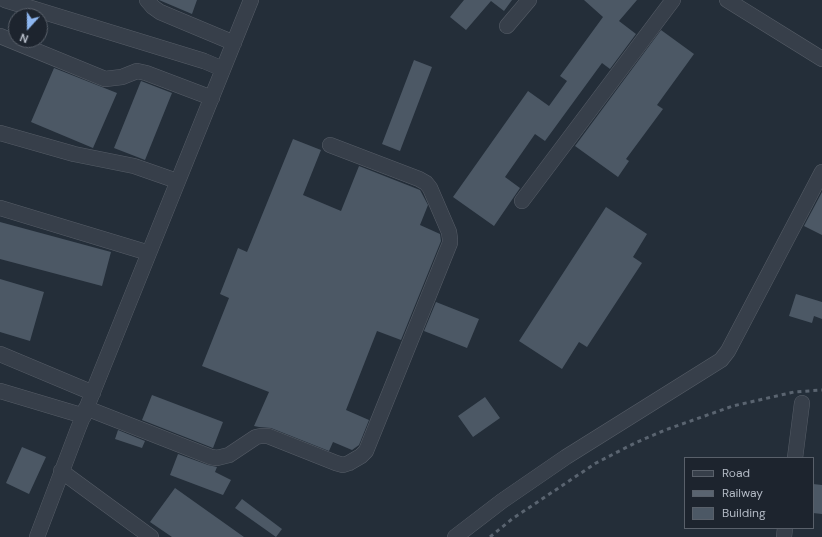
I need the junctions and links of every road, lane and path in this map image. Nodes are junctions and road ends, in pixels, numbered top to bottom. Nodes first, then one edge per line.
1 (5, 0) edge
2 (147, 0) edge
3 (251, 0) edge
4 (529, 0) edge
5 (673, 0) edge
6 (727, 0) edge
7 (507, 26) dead end
8 (0, 36) edge
9 (234, 43) junction
10 (822, 59) edge
11 (224, 69) junction
12 (212, 98) junction
13 (0, 133) edge
14 (330, 145) dead end
15 (822, 172) edge
16 (177, 181) junction
17 (522, 201) dead end
18 (0, 208) edge
19 (149, 253) junction
20 (0, 354) edge
21 (0, 391) edge
22 (93, 393) junction
23 (802, 403) dead end
24 (85, 412) junction
25 (795, 457) edge
26 (61, 471) junction
27 (37, 537) edge
28 (151, 537) edge
29 (455, 537) edge

1 - 11 street
2 - 9 street
3 - 9 street
4 - 7 street
5 - 17 street
6 - 10 street
8 - 12 street
9 - 11 street
11 - 12 street
12 - 16 street
13 - 16 street
14 - 24 street
15 - 29 street
16 - 19 street
18 - 19 street
19 - 22 street
20 - 22 street
21 - 24 street
22 - 24 street
23 - 25 street
24 - 26 street
26 - 27 street
26 - 28 street

